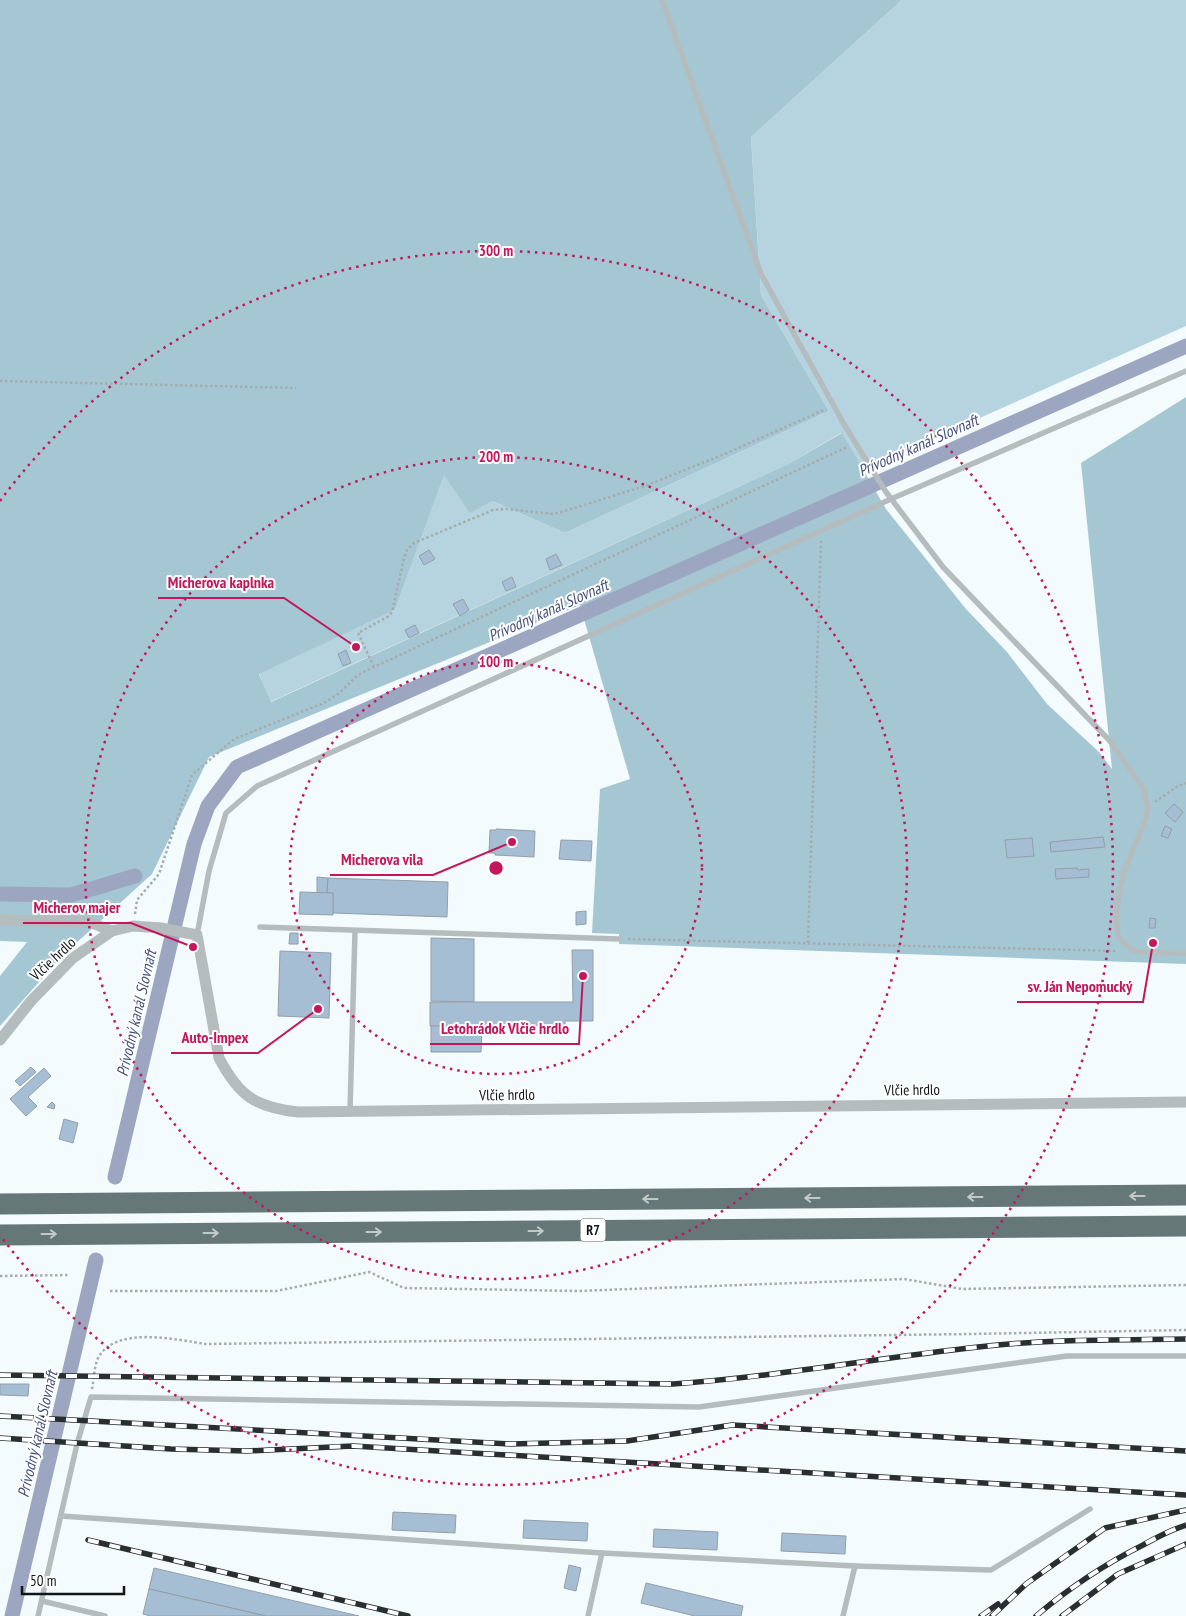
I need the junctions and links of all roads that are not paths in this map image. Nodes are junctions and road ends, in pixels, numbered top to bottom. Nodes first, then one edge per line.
1 (662, 0) edge
2 (1186, 372) edge
3 (891, 499) junction
4 (0, 920) edge
5 (260, 927) dead end
6 (112, 931) junction
7 (355, 931) junction
8 (192, 934) junction
9 (619, 939) road end
10 (1186, 953) edge
11 (0, 1040) edge
12 (1186, 1102) edge
13 (350, 1111) junction
14 (1186, 1195) edge
15 (0, 1204) edge
16 (1186, 1226) edge
17 (0, 1235) edge
18 (1186, 1356) edge
19 (1090, 1509) dead end
20 (61, 1516) junction
21 (602, 1553) junction
22 (855, 1566) junction
23 (42, 1601) junction
24 (38, 1616) edge
25 (105, 1616) edge
26 (588, 1616) edge
27 (843, 1616) edge

1 - 3 lane
2 - 3 lane
3 - 8 lane
3 - 10 lane
4 - 6 street
5 - 7 lane
6 - 8 street, Vlčie hrdlo
6 - 11 street, Vlčie hrdlo
7 - 9 lane
7 - 13 lane
8 - 13 street, Vlčie hrdlo
12 - 13 street, Vlčie hrdlo
14 -> 15 highway, R7
17 -> 16 highway, R7
18 - 20 lane
19 - 22 lane
20 - 21 lane
20 - 23 lane
21 - 22 lane
21 - 26 lane
22 - 27 lane
23 - 24 lane
23 - 25 lane

